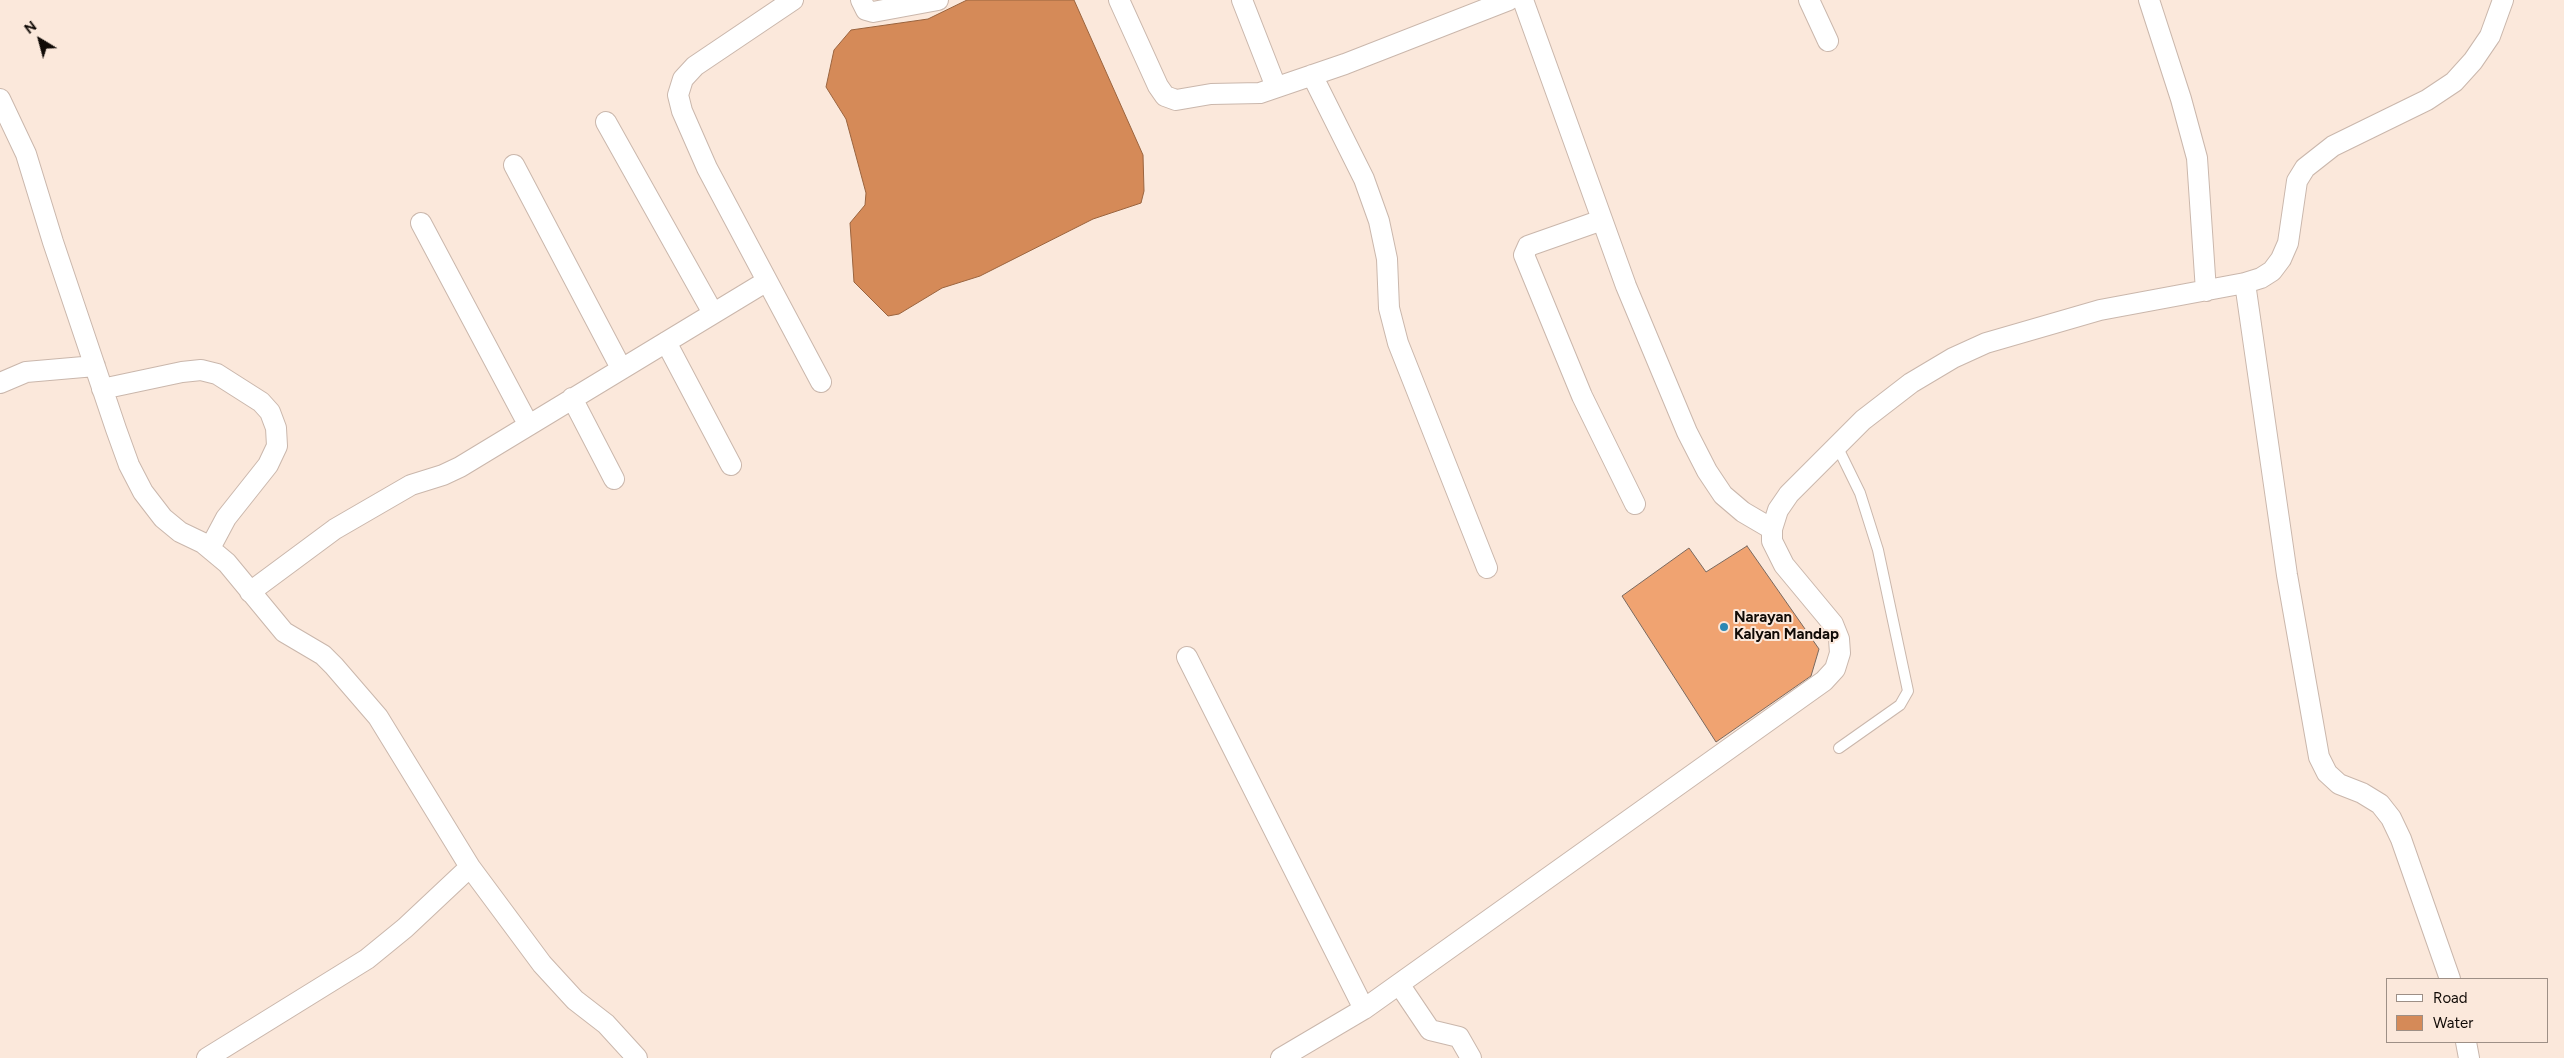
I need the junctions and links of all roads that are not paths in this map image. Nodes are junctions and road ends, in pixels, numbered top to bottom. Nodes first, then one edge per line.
1 (793, 0) edge
2 (861, 0) edge
3 (938, 0) edge
4 (1119, 0) edge
5 (1242, 0) edge
6 (1509, 0) edge
7 (1523, 0) edge
8 (1809, 0) edge
9 (2149, 0) edge
10 (2503, 0) edge
11 (1828, 41) dead end
12 (1312, 76) junction
13 (1276, 88) junction
14 (0, 99) edge
15 (606, 122) dead end
16 (514, 165) dead end
17 (1602, 220) junction
18 (421, 223) dead end
19 (767, 281) junction
20 (2245, 284) junction
21 (2206, 291) junction
22 (713, 313) junction
23 (666, 342) junction
24 (95, 366) junction
25 (621, 368) junction
26 (821, 382) dead end
27 (0, 383) edge
28 (102, 389) junction
29 (572, 398) junction
30 (528, 424) junction
31 (1837, 446) junction
32 (731, 465) dead end
33 (614, 479) dead end
34 (1636, 504) dead end
35 (1772, 529) junction
36 (210, 548) junction
37 (1486, 568) dead end
38 (250, 592) junction
39 (1187, 657) dead end
40 (1839, 748) dead end
41 (470, 867) junction
42 (2450, 978) edge
43 (1398, 984) junction
44 (1364, 1009) junction
45 (2466, 1043) edge
46 (207, 1058) edge
47 (637, 1058) edge
48 (1282, 1058) edge
49 (1471, 1058) edge
50 (2469, 1058) edge

1 - 19 street
2 - 3 street
4 - 13 street
5 - 13 street
6 - 12 street
7 - 17 street
8 - 11 street
9 - 21 street
10 - 20 street
12 - 13 street
12 - 37 street
14 - 24 street
15 - 22 street
16 - 25 street
17 - 34 street
17 - 35 street
18 - 30 street
19 - 22 street
19 - 26 street
20 - 21 street
20 - 42 street
21 - 31 street
22 - 23 street
23 - 25 street
23 - 32 street
24 - 27 street
24 - 28 street
25 - 29 street
28 - 36 street
28 - 36 street
29 - 30 street
29 - 33 street
30 - 38 street
31 - 35 street
31 - 40 lane
35 - 43 street
36 - 38 street
38 - 41 street
39 - 44 street
41 - 46 street
41 - 47 street
43 - 44 street
43 - 49 street
44 - 48 street
45 - 50 street

